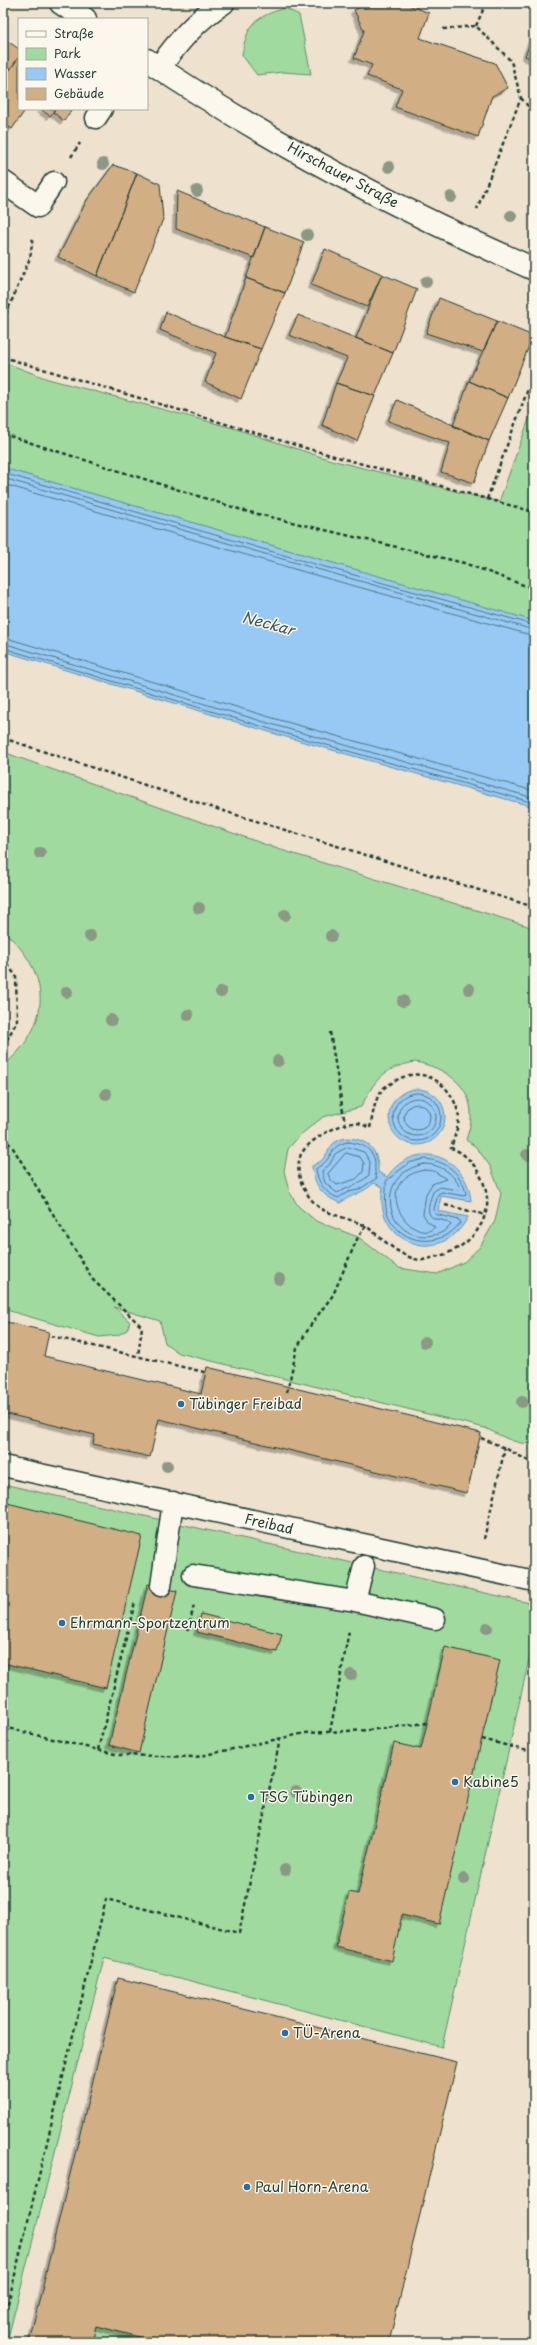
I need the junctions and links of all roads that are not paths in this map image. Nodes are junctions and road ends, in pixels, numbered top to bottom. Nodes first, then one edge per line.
1 (61, 3) edge
2 (223, 3) edge
3 (84, 18) edge
4 (153, 64) edge
5 (3, 182) edge
6 (54, 182) road end
7 (38, 206) joint
8 (534, 269) edge
9 (3, 1466) edge
10 (173, 1502) junction
11 (364, 1566) dead end
12 (193, 1575) dead end
13 (534, 1582) edge
14 (161, 1586) dead end
15 (355, 1601) junction
16 (435, 1619) dead end

1 - 3 street
2 - 4 street
4 - 8 street, Hirschauer Straße
5 - 7 street
6 - 7 lane
9 - 10 lane, Freibad
10 - 13 lane, Freibad
10 - 14 lane
11 - 15 lane
12 - 15 lane
15 - 16 lane

